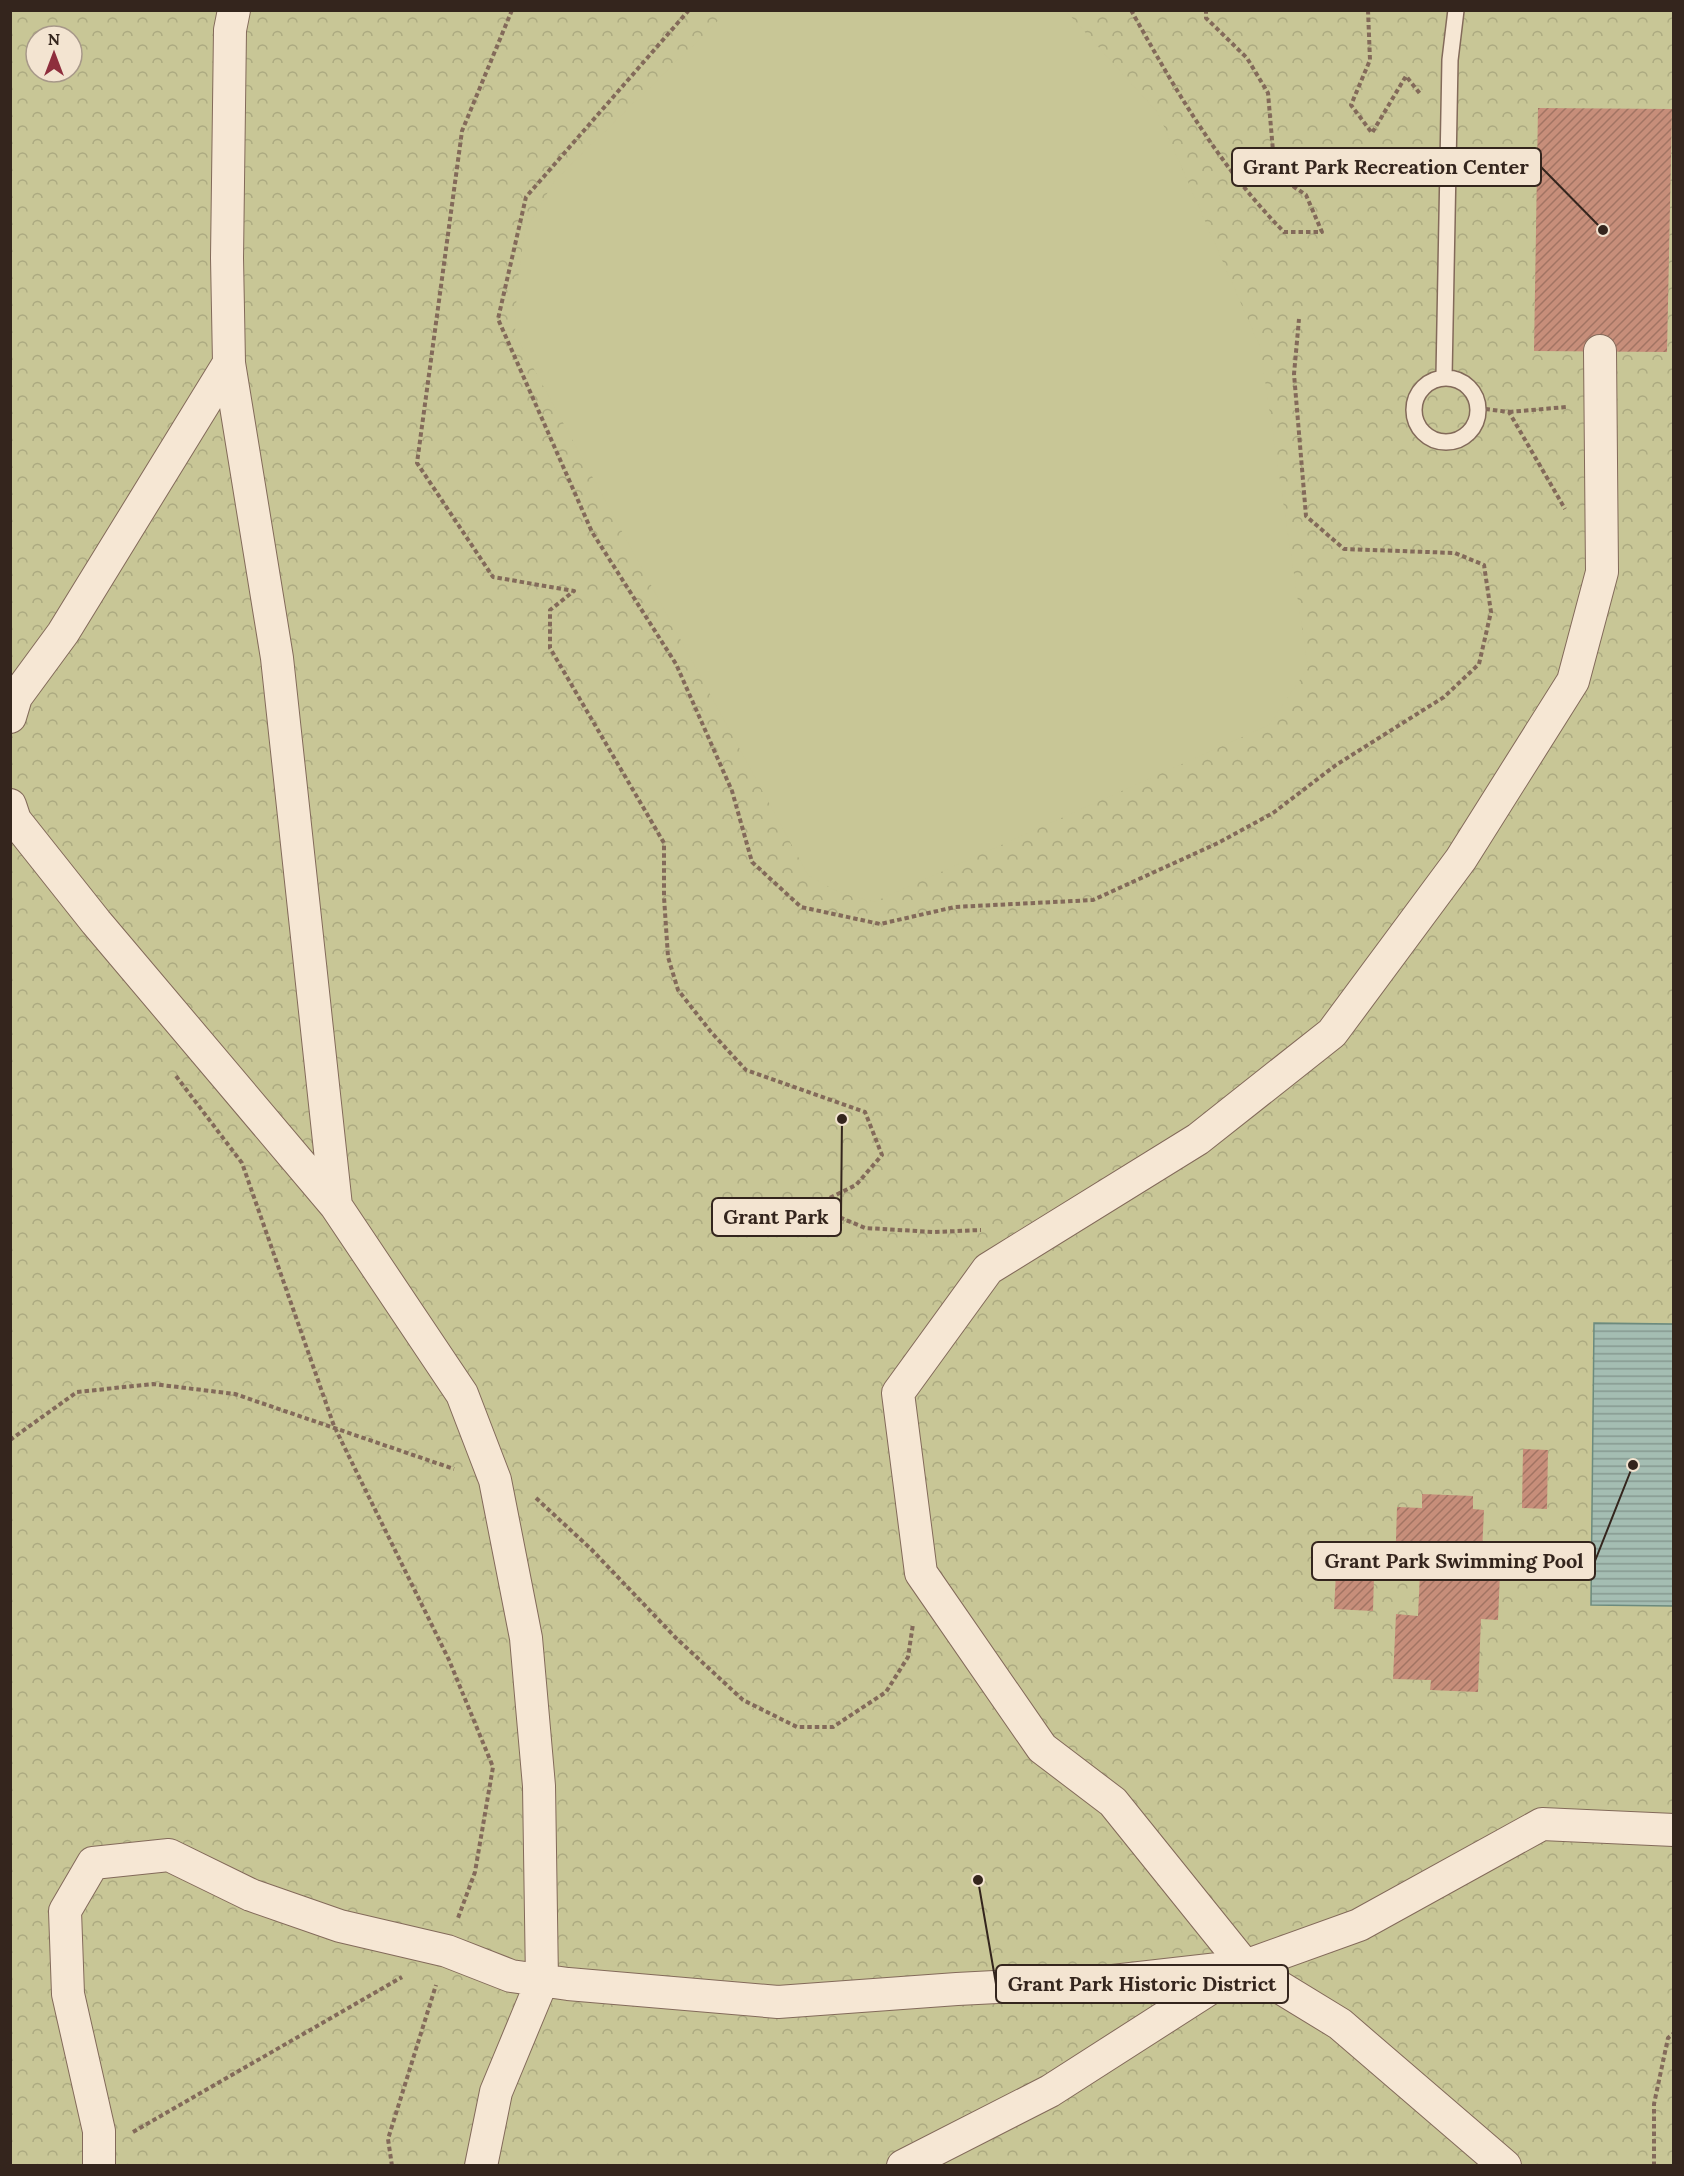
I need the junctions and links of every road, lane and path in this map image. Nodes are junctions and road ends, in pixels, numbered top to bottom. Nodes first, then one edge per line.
1 (234, 10) edge
2 (512, 10) edge
3 (690, 10) edge
4 (1131, 10) edge
5 (1206, 10) edge
6 (1368, 10) edge
7 (1456, 10) edge
8 (1449, 112) junction
9 (1299, 319) dead end
10 (1600, 351) dead end
11 (229, 363) junction
12 (1444, 377) junction
13 (1602, 405) junction
14 (1478, 408) junction
15 (1509, 412) junction
16 (1567, 512) dead end
17 (10, 717) edge
18 (10, 805) edge
19 (174, 1073) dead end
20 (336, 1206) junction
21 (989, 1230) dead end
22 (334, 1426) junction
23 (10, 1440) edge
24 (495, 1480) junction
25 (921, 1573) junction
26 (1674, 1830) edge
27 (447, 1951) junction
28 (1245, 1966) junction
29 (542, 1980) junction
30 (1674, 2033) edge
31 (99, 2159) edge
32 (392, 2166) edge
33 (481, 2166) edge
34 (903, 2166) edge
35 (1505, 2166) edge
36 (1654, 2166) edge

1 - 11 street
2 - 21 path
3 - 9 path
4 - 5 path
6 - 8 path
7 - 8 lane
8 - 12 lane
10 - 13 street
11 - 17 street
11 - 20 street
12 - 14 lane
12 - 14 lane
13 - 15 path
13 - 25 street
14 - 15 path
15 - 16 path
18 - 20 street
19 - 22 path
20 - 24 street
22 - 23 path
22 - 24 path
22 - 27 path
24 - 25 path
24 - 29 street
25 - 28 street
26 - 28 street
27 - 29 street
27 - 31 path
27 - 31 street
27 - 32 path
28 - 29 street
28 - 34 street
28 - 35 street
29 - 33 street
30 - 36 path

